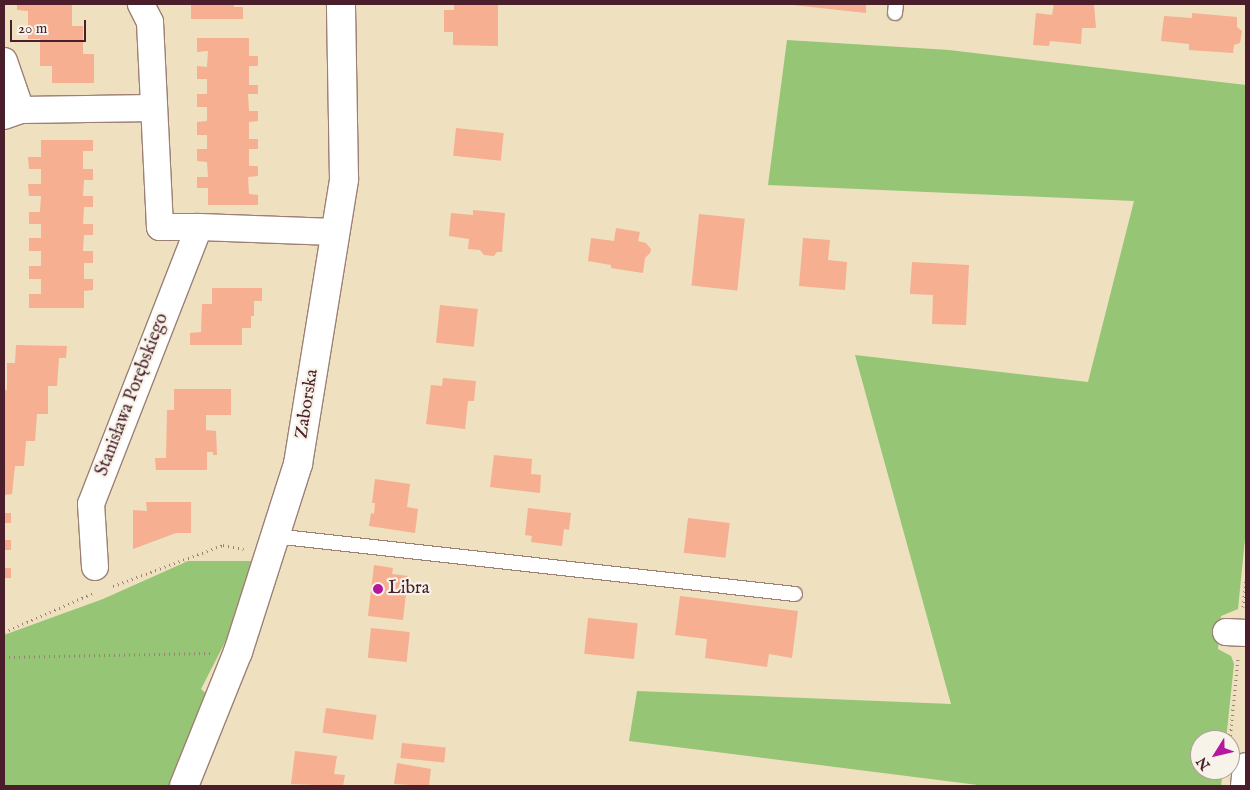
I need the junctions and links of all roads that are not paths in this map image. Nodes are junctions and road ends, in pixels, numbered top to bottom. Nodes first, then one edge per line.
1 (140, 4) edge
2 (340, 4) edge
3 (4, 61) edge
4 (154, 108) junction
5 (12, 113) edge
6 (199, 227) junction
7 (335, 232) junction
8 (271, 545) junction
9 (99, 578) road end
10 (796, 594) dead end
11 (1246, 766) edge
12 (184, 786) edge
13 (1244, 786) edge

1 - 4 street
2 - 7 street, Zaborska
3 - 5 street
4 - 5 street
4 - 6 street
6 - 7 street
6 - 9 street, Stanisława Porębskiego
7 - 8 street, Zaborska
8 - 10 lane
8 - 12 street, Zaborska
11 - 13 street

